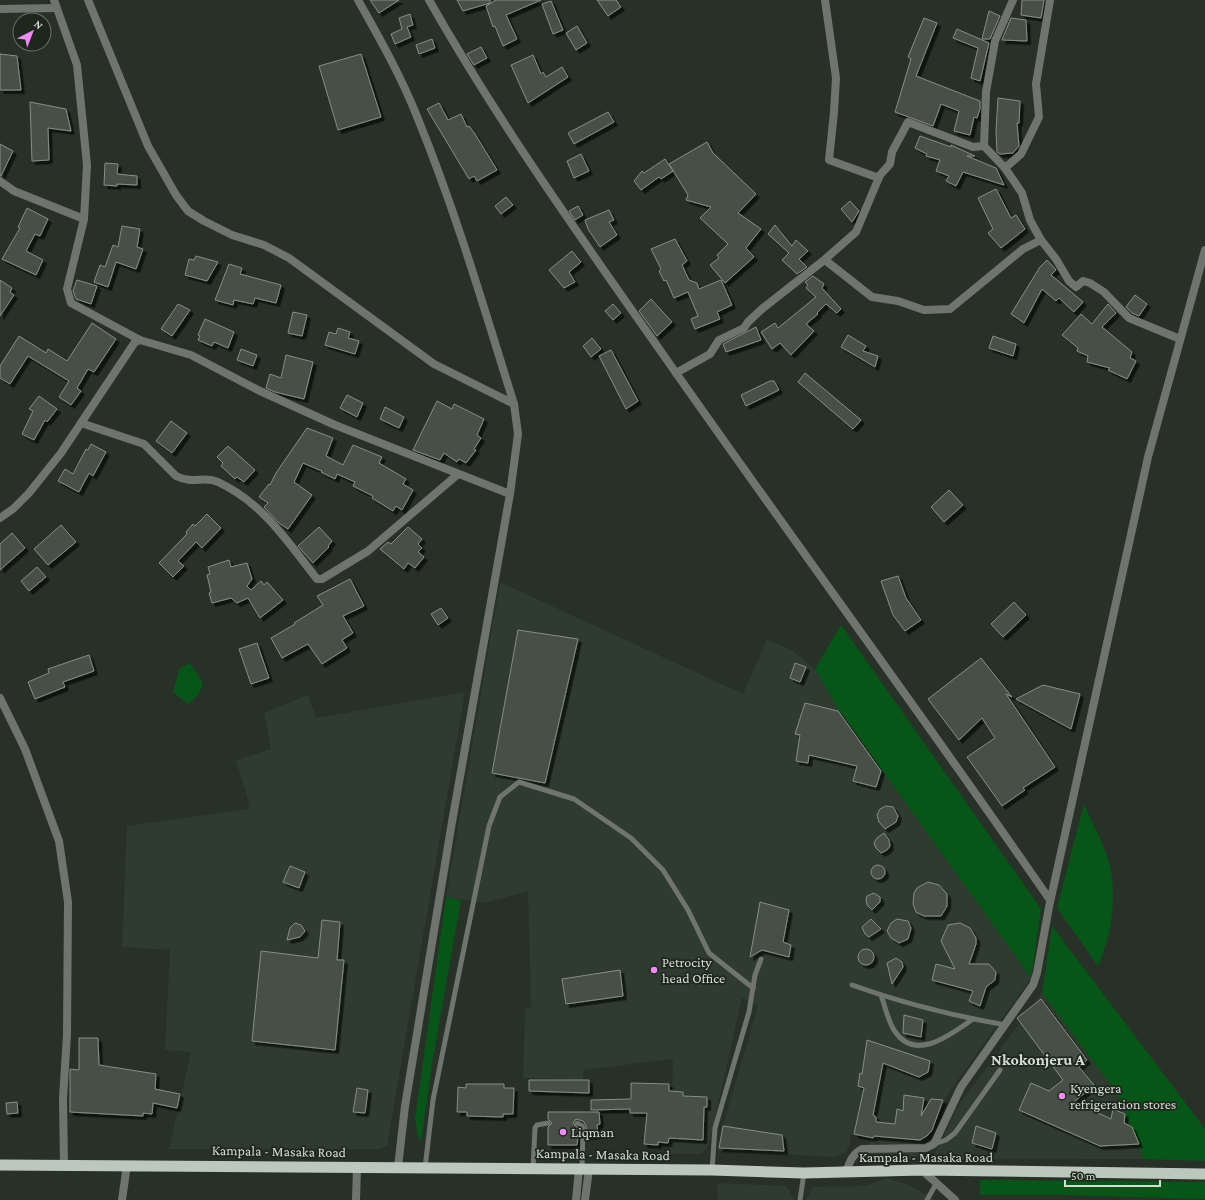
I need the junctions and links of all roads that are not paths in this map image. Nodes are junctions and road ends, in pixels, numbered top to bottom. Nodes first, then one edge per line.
1 (89, 0) edge
2 (358, 0) edge
3 (429, 0) edge
4 (825, 0) edge
5 (1014, 0) edge
6 (1050, 0) edge
7 (55, 4) edge
8 (0, 9) edge
9 (984, 146) junction
10 (1005, 168) junction
11 (879, 178) junction
12 (0, 181) edge
13 (84, 219) junction
14 (1041, 240) junction
15 (1205, 250) edge
16 (825, 260) junction
17 (1180, 339) junction
18 (140, 340) junction
19 (676, 373) junction
20 (514, 404) junction
21 (80, 423) junction
22 (458, 475) junction
23 (510, 494) junction
24 (0, 518) edge
25 (0, 698) edge
26 (1050, 900) junction
27 (761, 959) dead end
28 (852, 984) dead end
29 (753, 988) junction
30 (881, 995) junction
31 (973, 1020) junction
32 (1006, 1025) junction
33 (1000, 1070) dead end
34 (577, 1123) dead end
35 (548, 1124) dead end
36 (934, 1144) junction
37 (0, 1165) edge
38 (127, 1165) junction
39 (64, 1166) junction
40 (398, 1167) junction
41 (357, 1168) junction
42 (424, 1168) junction
43 (533, 1168) junction
44 (583, 1169) junction
45 (712, 1170) junction
46 (922, 1170) junction
47 (846, 1172) junction
48 (804, 1173) junction
49 (1205, 1174) edge
50 (936, 1184) junction
51 (122, 1200) edge
52 (356, 1200) edge
53 (576, 1200) edge
54 (585, 1200) edge
55 (800, 1200) edge
56 (927, 1200) edge
57 (956, 1200) edge

1 - 20 street
2 - 20 street
3 - 19 street
4 - 11 street
5 - 9 street
6 - 10 street
7 - 8 street
7 - 13 street
9 - 10 street
9 - 11 street
10 - 14 street
11 - 16 street
12 - 13 street
13 - 18 street
14 - 16 street
14 - 17 street
15 - 17 street
16 - 19 street
17 - 26 street
18 - 21 street
18 - 22 street
19 - 26 street
20 - 23 street
21 - 22 street
21 - 24 street
22 - 23 street
23 - 40 street
25 - 39 street
26 - 32 street
27 - 29 lane
28 - 30 lane
29 - 42 lane
29 - 45 lane
30 - 31 lane
30 - 31 lane
31 - 32 lane
32 - 36 street
33 - 36 lane
34 - 44 lane
35 - 43 lane
36 - 47 street
37 - 39 highway, Kampala - Masaka Road
38 - 39 highway, Kampala - Masaka Road
38 - 41 highway, Kampala - Masaka Road
38 - 51 street
40 - 41 highway, Kampala - Masaka Road
40 - 42 highway, Kampala - Masaka Road
41 - 52 street
42 - 43 highway, Kampala - Masaka Road
43 - 44 highway, Kampala - Masaka Road
44 - 45 highway, Kampala - Masaka Road
44 - 53 street
44 - 54 street
45 - 48 highway, Kampala - Masaka Road
46 - 47 highway, Kampala - Masaka Road
46 - 49 highway, Kampala - Masaka Road
46 - 50 street
47 - 48 highway, Kampala - Masaka Road
48 - 55 lane
50 - 56 lane
50 - 57 street

